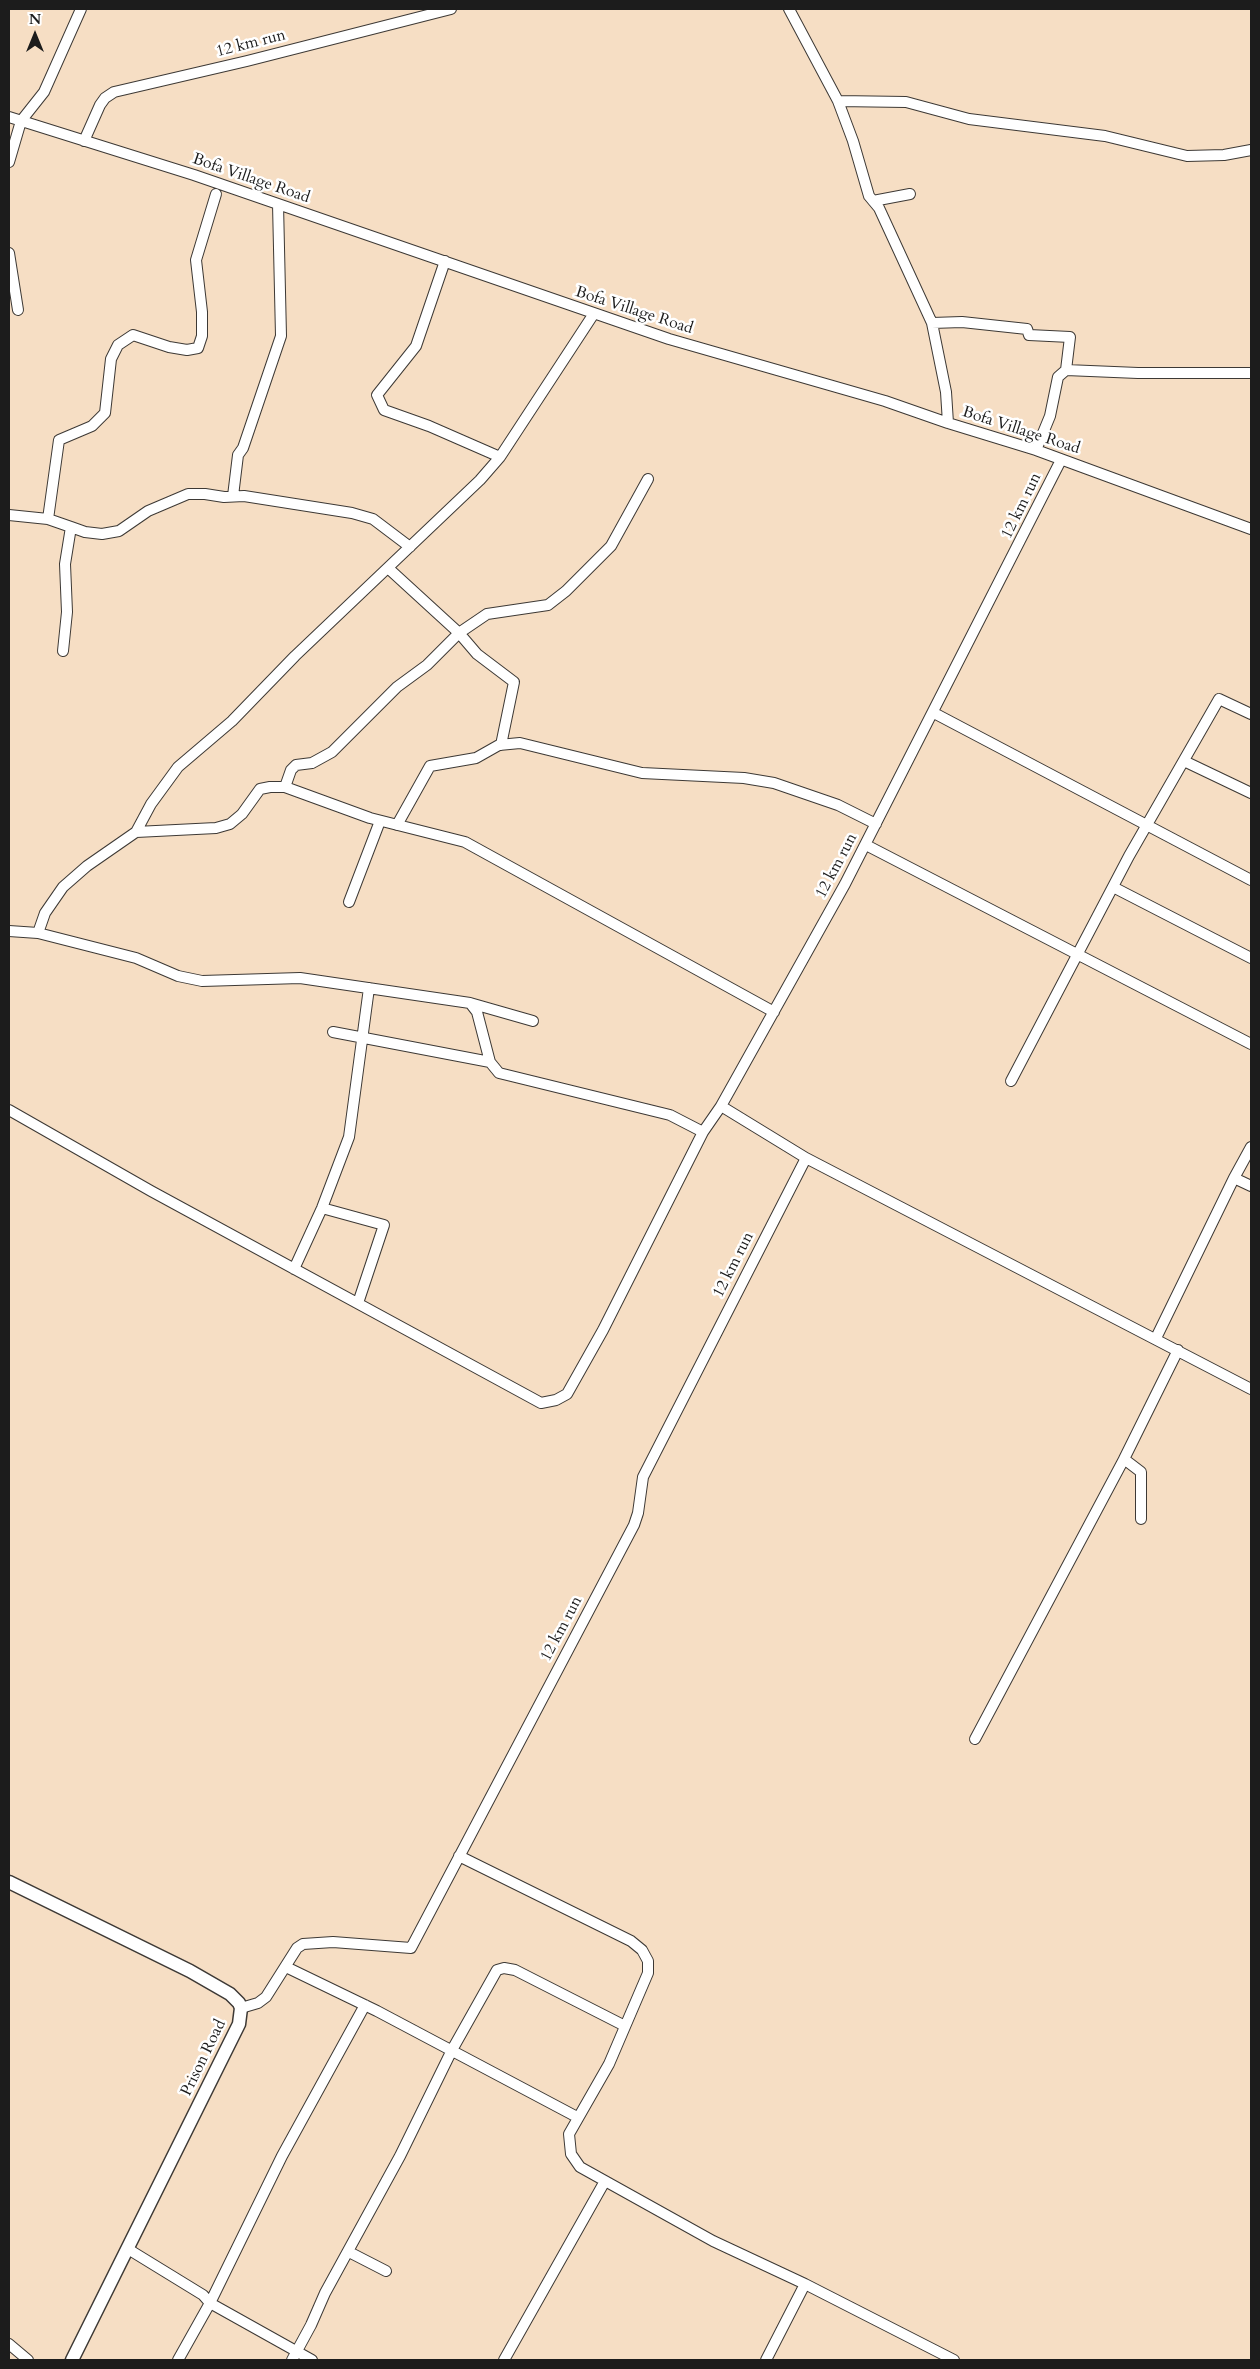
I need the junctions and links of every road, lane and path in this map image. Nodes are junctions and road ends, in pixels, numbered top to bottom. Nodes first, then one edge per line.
1 (81, 9) edge
2 (451, 9) edge
3 (789, 9) edge
4 (838, 101) junction
5 (9, 117) edge
6 (21, 121) junction
7 (84, 141) junction
8 (1251, 150) edge
9 (9, 162) edge
10 (216, 194) dead end
11 (910, 194) dead end
12 (872, 201) junction
13 (278, 204) junction
14 (9, 253) edge
15 (444, 262) junction
16 (18, 310) dead end
17 (594, 315) junction
18 (932, 323) junction
19 (1066, 370) junction
20 (1251, 373) edge
21 (948, 423) junction
22 (1036, 450) junction
23 (500, 457) junction
24 (1062, 460) junction
25 (648, 480) dead end
26 (234, 496) junction
27 (9, 515) edge
28 (48, 519) junction
29 (71, 527) junction
30 (1251, 529) edge
31 (410, 546) junction
32 (388, 568) junction
33 (459, 633) junction
34 (63, 651) dead end
35 (934, 713) junction
36 (1251, 714) edge
37 (501, 745) junction
38 (1184, 761) junction
39 (285, 787) junction
40 (1251, 793) edge
41 (380, 821) junction
42 (876, 824) junction
43 (397, 825) junction
44 (1148, 825) junction
45 (136, 832) junction
46 (866, 845) junction
47 (1251, 880) edge
48 (1112, 887) junction
49 (349, 902) dead end
50 (9, 931) edge
51 (38, 932) junction
52 (1077, 955) junction
53 (1251, 958) edge
54 (369, 988) junction
55 (470, 1003) junction
56 (774, 1012) junction
57 (533, 1021) dead end
58 (333, 1032) dead end
59 (362, 1038) junction
60 (1251, 1044) edge
61 (490, 1062) junction
62 (1011, 1081) dead end
63 (721, 1106) junction
64 (9, 1110) edge
65 (703, 1132) junction
66 (1251, 1147) edge
67 (806, 1158) junction
68 (1234, 1178) junction
69 (1251, 1186) edge
70 (322, 1208) junction
71 (294, 1269) junction
72 (358, 1303) junction
73 (1156, 1338) junction
74 (1178, 1350) junction
75 (1251, 1389) edge
76 (1124, 1459) junction
77 (1141, 1519) dead end
78 (975, 1739) dead end
79 (459, 1856) junction
80 (9, 1882) edge
81 (286, 1967) junction
82 (365, 2005) junction
83 (241, 2008) junction
84 (625, 2026) junction
85 (452, 2050) junction
86 (577, 2117) junction
87 (605, 2181) junction
88 (128, 2249) junction
89 (349, 2252) junction
90 (386, 2271) dead end
91 (805, 2284) junction
92 (210, 2303) junction
93 (9, 2344) edge
94 (295, 2356) edge
95 (28, 2360) edge
96 (72, 2360) edge
97 (178, 2360) edge
98 (312, 2360) edge
99 (504, 2360) edge
100 (766, 2360) edge
101 (954, 2360) edge

1 - 6 street
2 - 7 street, 12 km run
3 - 4 street
4 - 8 street
4 - 12 street
5 - 6 street, Bofa Village Road
6 - 7 street, Bofa Village Road
6 - 9 street
7 - 13 street, Bofa Village Road
10 - 28 street
11 - 12 street
12 - 18 street
13 - 15 street, Bofa Village Road
13 - 26 street
14 - 16 street
15 - 17 street, Bofa Village Road
15 - 23 street
17 - 21 street, Bofa Village Road
17 - 23 street
18 - 19 street
18 - 21 street
19 - 20 street
19 - 22 street
21 - 22 street, Bofa Village Road
22 - 24 street, Bofa Village Road
23 - 31 street
24 - 30 street, Bofa Village Road
24 - 35 street, 12 km run
25 - 33 street
26 - 29 street
26 - 31 street
27 - 28 street
28 - 29 street
29 - 34 street
31 - 32 street
32 - 33 street
32 - 45 street
33 - 37 street
33 - 39 street
35 - 42 street, 12 km run
35 - 44 street
36 - 38 street
37 - 42 street
37 - 43 street
38 - 40 street
38 - 44 street
39 - 41 street
39 - 45 street
41 - 43 street
41 - 49 street
42 - 46 street, 12 km run
43 - 56 street
44 - 47 street
44 - 48 street
45 - 51 street
46 - 52 street
46 - 56 street, 12 km run
48 - 52 street
48 - 53 street
50 - 51 street
51 - 54 street
52 - 60 street
52 - 62 street
54 - 55 street
54 - 59 street
55 - 57 street
55 - 61 street
56 - 63 street, 12 km run
58 - 59 street
59 - 61 street
59 - 70 street
61 - 65 street
63 - 65 street, 12 km run
63 - 67 street
64 - 71 street, 12 km run
65 - 72 street, 12 km run
66 - 68 street
67 - 73 street
67 - 79 street, 12 km run
68 - 69 street
68 - 73 street
70 - 71 street
70 - 72 street
71 - 72 street, 12 km run
73 - 74 street
74 - 75 street
74 - 76 street
76 - 77 street
76 - 78 street
79 - 81 street, 12 km run
79 - 84 street
80 - 83 street, Prison Road
81 - 82 street
81 - 83 street, 12 km run
82 - 85 street
82 - 92 street
83 - 88 street, Prison Road
84 - 85 street
84 - 86 street
85 - 86 street
85 - 89 street
86 - 87 street
87 - 91 street
87 - 99 street
88 - 92 street
88 - 96 street, Prison Road
89 - 90 street
89 - 94 street
91 - 100 street
91 - 101 street
92 - 94 street
92 - 97 street
93 - 95 street
94 - 98 street

